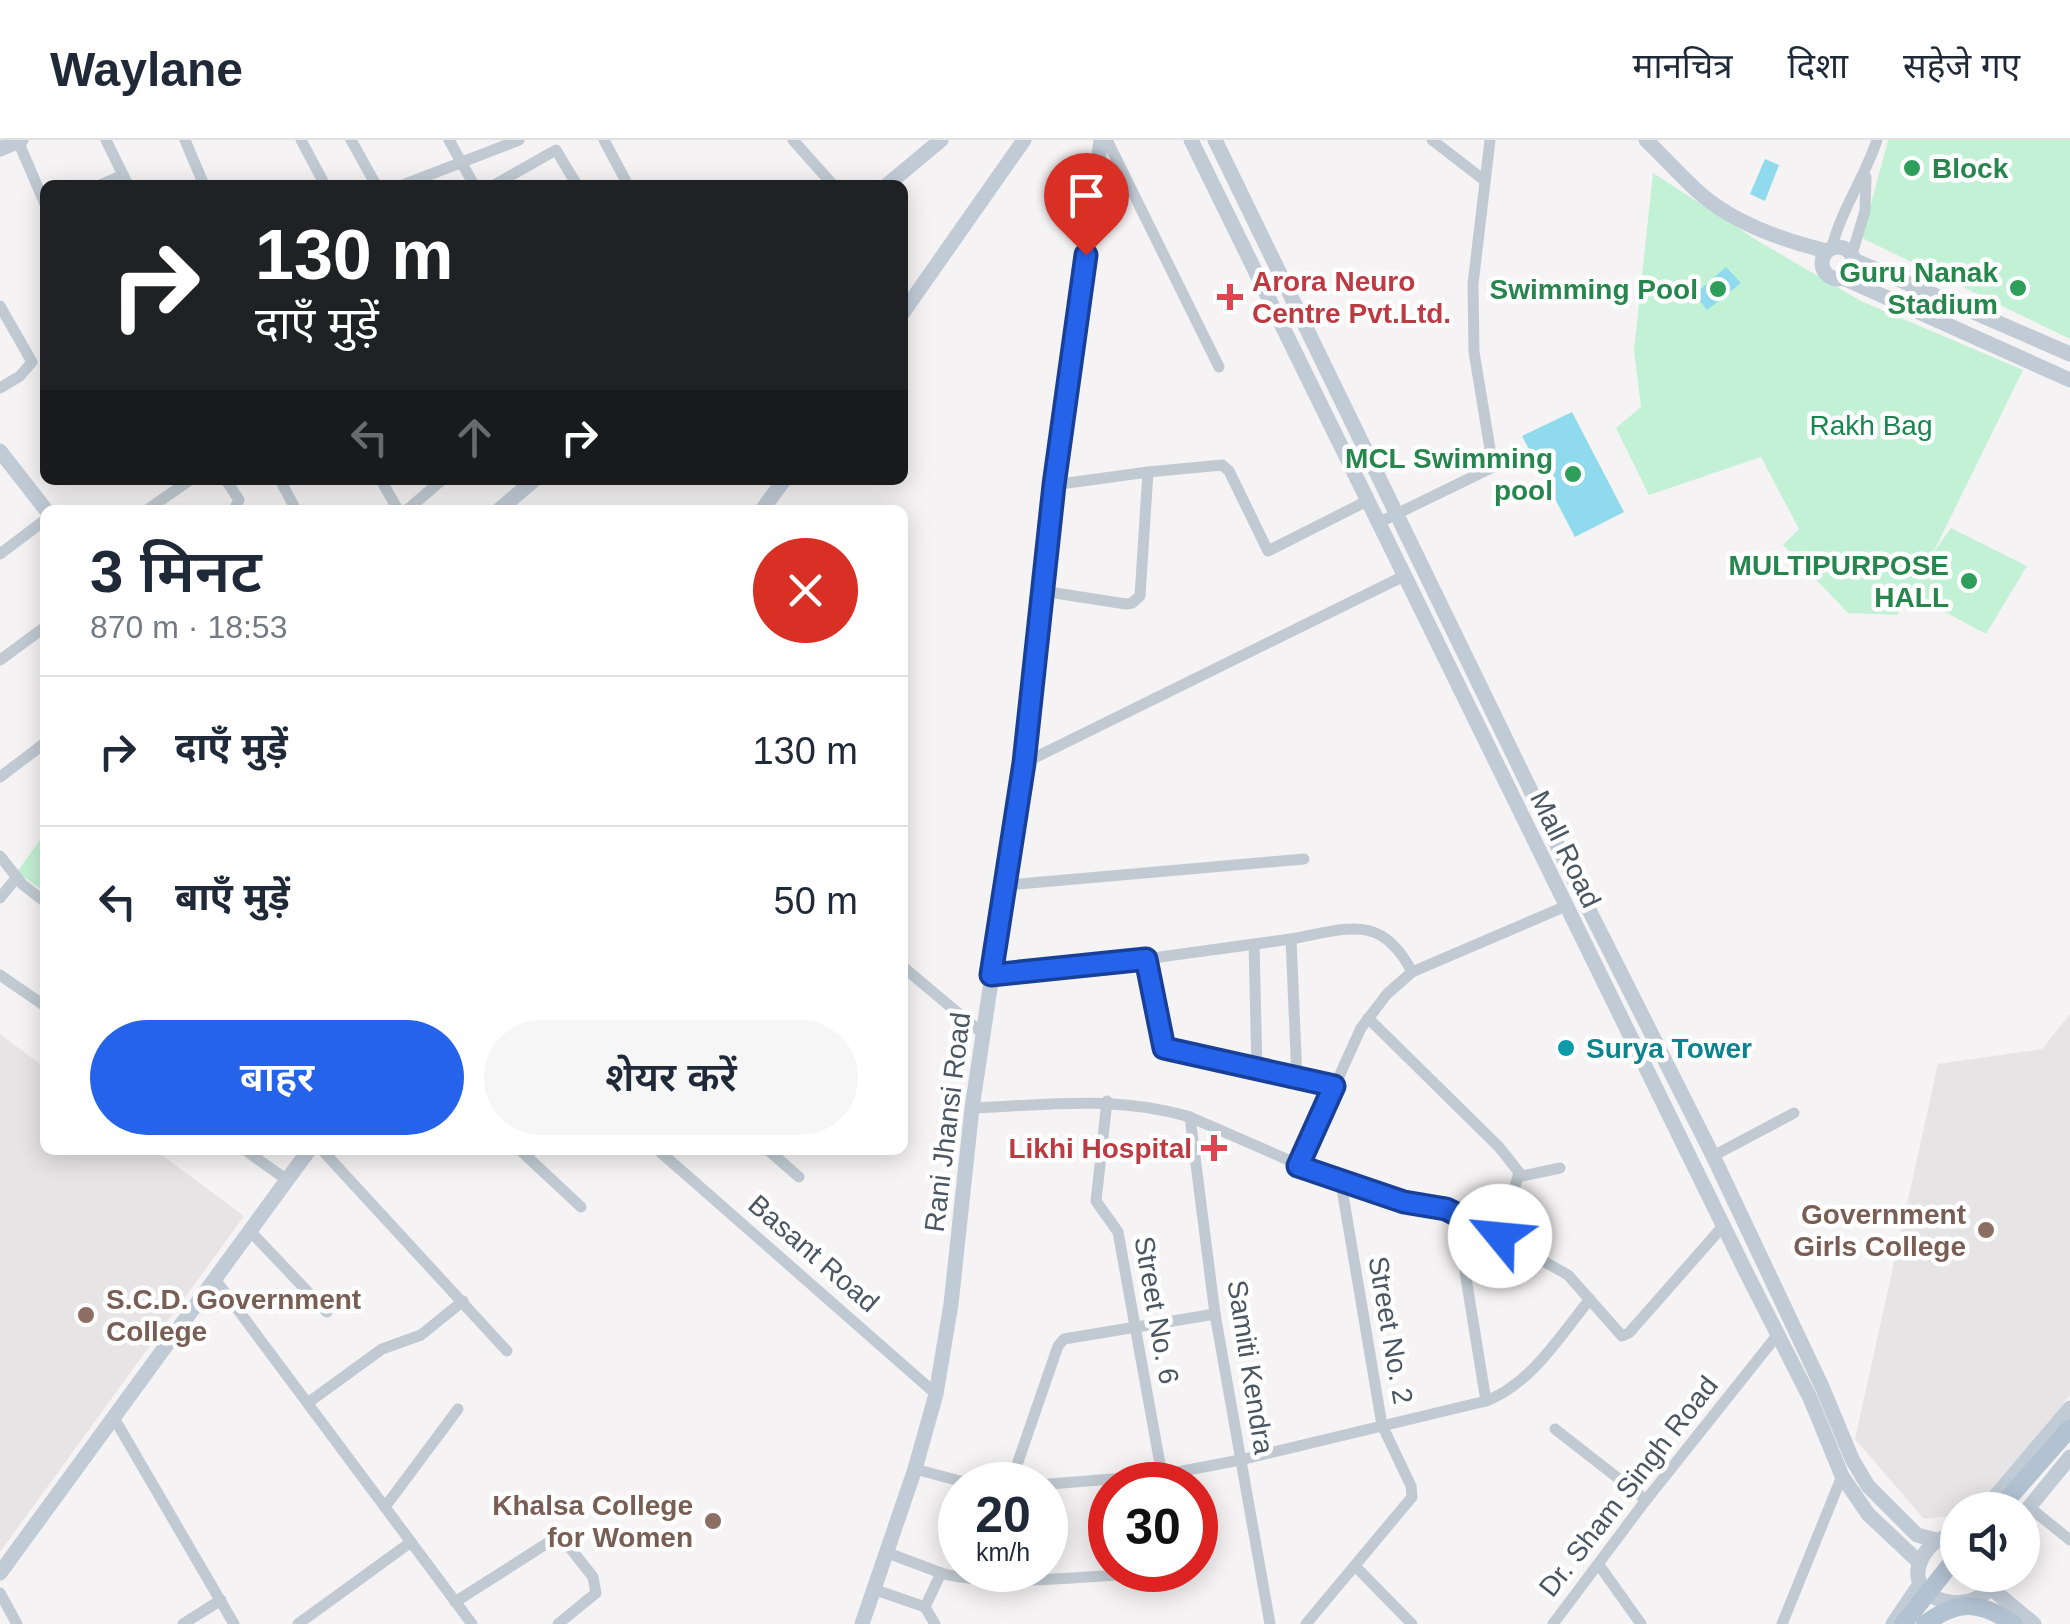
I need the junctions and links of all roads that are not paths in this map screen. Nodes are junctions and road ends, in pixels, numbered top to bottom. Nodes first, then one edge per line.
1 (106, 140) edge
2 (185, 140) edge
3 (300, 140) edge
4 (351, 140) edge
5 (449, 140) edge
6 (520, 140) edge
7 (604, 140) edge
8 (793, 140) edge
9 (940, 140) edge
10 (1024, 140) edge
11 (1104, 140) edge
12 (1191, 140) edge
13 (1215, 140) edge
14 (1432, 140) edge
15 (1490, 140) edge
16 (1646, 140) edge
17 (1877, 140) edge
18 (20, 141) edge
19 (554, 145) edge
20 (0, 148) edge
21 (461, 162) junction
22 (1866, 173) junction
23 (125, 180) edge
24 (202, 180) edge
25 (323, 180) edge
26 (373, 180) edge
27 (416, 180) edge
28 (471, 180) edge
29 (502, 180) edge
30 (573, 180) edge
31 (625, 180) edge
32 (829, 180) edge
33 (893, 180) edge
34 (1484, 180) junction
35 (40, 191) edge
36 (1827, 255) junction
37 (1853, 257) junction
38 (1843, 278) junction
39 (908, 305) edge
40 (0, 306) edge
41 (2070, 354) edge
42 (1219, 367) dead end
43 (2070, 380) edge
44 (0, 388) edge
45 (0, 451) edge
46 (1148, 472) junction
47 (183, 485) edge
48 (436, 485) edge
49 (528, 485) edge
50 (1054, 485) junction
51 (1366, 501) junction
52 (42, 505) edge
53 (154, 505) edge
54 (412, 505) edge
55 (505, 505) edge
56 (1398, 512) junction
57 (1378, 523) junction
58 (40, 524) edge
59 (0, 554) edge
60 (1406, 575) junction
61 (1042, 591) junction
62 (40, 631) edge
63 (0, 660) edge
64 (40, 746) edge
65 (1024, 763) junction
66 (0, 776) edge
67 (0, 856) edge
68 (1304, 859) dead end
69 (16, 878) junction
70 (1006, 884) junction
71 (0, 898) edge
72 (40, 898) edge
73 (1566, 906) junction
74 (1291, 939) junction
75 (1254, 944) junction
76 (1146, 959) junction
77 (908, 971) edge
78 (1412, 972) junction
79 (0, 975) edge
80 (991, 975) junction
81 (40, 1003) edge
82 (1368, 1018) junction
83 (983, 1034) junction
84 (1257, 1070) junction
85 (1297, 1079) junction
86 (1334, 1086) junction
87 (1107, 1102) junction
88 (972, 1108) junction
89 (1794, 1113) dead end
90 (1190, 1117) junction
91 (252, 1155) edge
92 (306, 1155) edge
93 (327, 1155) edge
94 (525, 1155) edge
95 (664, 1155) edge
96 (774, 1155) edge
97 (1713, 1156) junction
98 (1298, 1166) junction
99 (1560, 1168) dead end
100 (1519, 1173) junction
101 (799, 1178) dead end
102 (288, 1180) junction
103 (1341, 1183) junction
104 (581, 1207) dead end
105 (1724, 1225) junction
106 (1483, 1226) junction
107 (250, 1231) junction
108 (1500, 1236) junction
109 (215, 1279) junction
110 (1590, 1299) junction
111 (463, 1301) junction
112 (327, 1312) dead end
113 (1216, 1314) junction
114 (1134, 1327) junction
115 (1779, 1332) junction
116 (507, 1351) dead end
117 (936, 1394) junction
118 (1486, 1401) junction
119 (309, 1402) junction
120 (2070, 1408) edge
121 (458, 1409) dead end
122 (114, 1418) junction
123 (1382, 1426) junction
124 (2070, 1428) edge
125 (1555, 1429) dead end
126 (2070, 1457) edge
127 (1240, 1460) junction
128 (1018, 1462) edge
129 (1160, 1462) edge
130 (1218, 1464) edge
131 (916, 1469) junction
132 (938, 1475) edge
133 (1842, 1476) junction
134 (2006, 1492) edge
135 (2007, 1492) edge
136 (2040, 1494) edge
137 (1646, 1500) junction
138 (384, 1507) junction
139 (2040, 1517) edge
140 (1940, 1539) edge
141 (1936, 1540) junction
142 (2070, 1540) edge
143 (411, 1542) junction
144 (888, 1553) junction
145 (1598, 1564) junction
146 (1920, 1564) junction
147 (1356, 1567) junction
148 (938, 1572) edge
149 (0, 1573) edge
150 (1940, 1577) edge
151 (938, 1579) edge
152 (1920, 1584) junction
153 (874, 1590) junction
154 (1987, 1592) edge
155 (2004, 1592) edge
156 (0, 1593) edge
157 (221, 1600) junction
158 (455, 1602) junction
159 (925, 1607) junction
160 (1961, 1615) edge
161 (303, 1622) edge
162 (18, 1624) edge
163 (183, 1624) edge
164 (234, 1624) edge
165 (472, 1624) edge
166 (558, 1624) edge
167 (862, 1624) edge
168 (935, 1624) edge
169 (1270, 1624) edge
170 (1306, 1624) edge
171 (1412, 1624) edge
172 (1553, 1624) edge
173 (1641, 1624) edge
174 (1782, 1624) edge
175 (1893, 1624) edge
176 (1903, 1624) edge
177 (1925, 1624) edge
178 (2014, 1624) edge
179 (2034, 1624) edge

1 - 23 street
2 - 24 street
3 - 25 street
4 - 26 street
5 - 21 street
6 - 21 street
7 - 31 street
8 - 32 street
9 - 33 main road
10 - 39 main road
11 - 42 street
11 - 50 main road, Rani Jhansi Road
12 - 51 main road, Mall Road
13 - 56 main road, Mall Road
14 - 34 street
15 - 34 street
16 - 36 main road
17 - 22 street
18 - 20 main road
18 - 35 street
19 - 29 street
19 - 30 street
21 - 27 street
21 - 28 street
22 - 36 street
22 - 37 street
34 - 56 street
36 - 37 main road
36 - 38 main road
37 - 38 main road
37 - 41 main road
38 - 43 main road
40 - 44 street
45 - 52 main road
46 - 50 street
46 - 51 street
46 - 61 street
47 - 53 street
48 - 54 street
49 - 55 main road
50 - 61 main road, Rani Jhansi Road
51 - 57 main road, Mall Road
56 - 57 street
56 - 97 main road, Mall Road
57 - 60 main road, Mall Road
58 - 59 street
60 - 65 street
60 - 73 main road, Mall Road
61 - 65 main road, Rani Jhansi Road
62 - 63 street
64 - 66 street
65 - 70 main road, Rani Jhansi Road
67 - 69 street
68 - 70 street
69 - 71 street
69 - 72 street
70 - 80 main road, Rani Jhansi Road
73 - 78 street
73 - 105 main road, Mall Road
74 - 75 street
74 - 78 street
74 - 85 street
75 - 76 street
75 - 84 street
76 - 80 street
76 - 84 street
77 - 83 street
78 - 82 street
79 - 81 street
80 - 83 main road, Rani Jhansi Road
82 - 86 street
82 - 100 street
83 - 88 main road, Rani Jhansi Road
84 - 85 street
85 - 86 street
86 - 98 street
87 - 88 street
87 - 90 street
87 - 114 street, Street No. 6
88 - 117 main road, Rani Jhansi Road
89 - 97 street
90 - 98 street
90 - 113 street, Samiti Kendra
91 - 102 street
92 - 102 main road
93 - 111 street
94 - 104 street
95 - 117 street, Basant Road
96 - 101 street
97 - 141 main road, Mall Road
98 - 103 street
99 - 100 street
100 - 108 street
102 - 107 main road
103 - 106 street
103 - 123 street, Street No. 2
105 - 110 street
105 - 115 main road, Mall Road
106 - 108 street
106 - 118 street
107 - 109 main road
107 - 112 street
108 - 110 street
109 - 119 street
109 - 122 main road
110 - 118 street
111 - 116 street
111 - 119 street
113 - 114 street
113 - 127 street, Samiti Kendra
114 - 128 street
114 - 129 street, Street No. 6
115 - 133 main road, Mall Road
115 - 137 street, Dr. Sham Singh Road
117 - 131 main road, Rani Jhansi Road
118 - 123 street
119 - 138 street
120 - 134 main road
121 - 138 street
122 - 149 main road
122 - 157 street
123 - 127 street
123 - 147 street, Street No. 2
124 - 135 main road
125 - 137 street
126 - 136 main road
127 - 130 street
127 - 169 street, Samiti Kendra
131 - 132 street
131 - 144 main road, Rani Jhansi Road
133 - 146 main road, Mall Road
133 - 174 street
137 - 145 street, Dr. Sham Singh Road
138 - 143 street
139 - 142 street
140 - 141 main road
141 - 146 main road
143 - 158 street
143 - 161 street
144 - 148 street
144 - 153 main road, Rani Jhansi Road
145 - 172 street, Dr. Sham Singh Road
145 - 173 street
146 - 152 main road
147 - 170 street
147 - 171 street
150 - 176 main road
151 - 159 street
152 - 160 main road
152 - 175 main road
153 - 159 street
153 - 167 main road, Rani Jhansi Road
154 - 160 main road
155 - 179 main road
156 - 162 street
157 - 163 street
157 - 164 street
158 - 165 street
158 - 166 street
159 - 168 street
160 - 177 main road
160 - 178 main road

